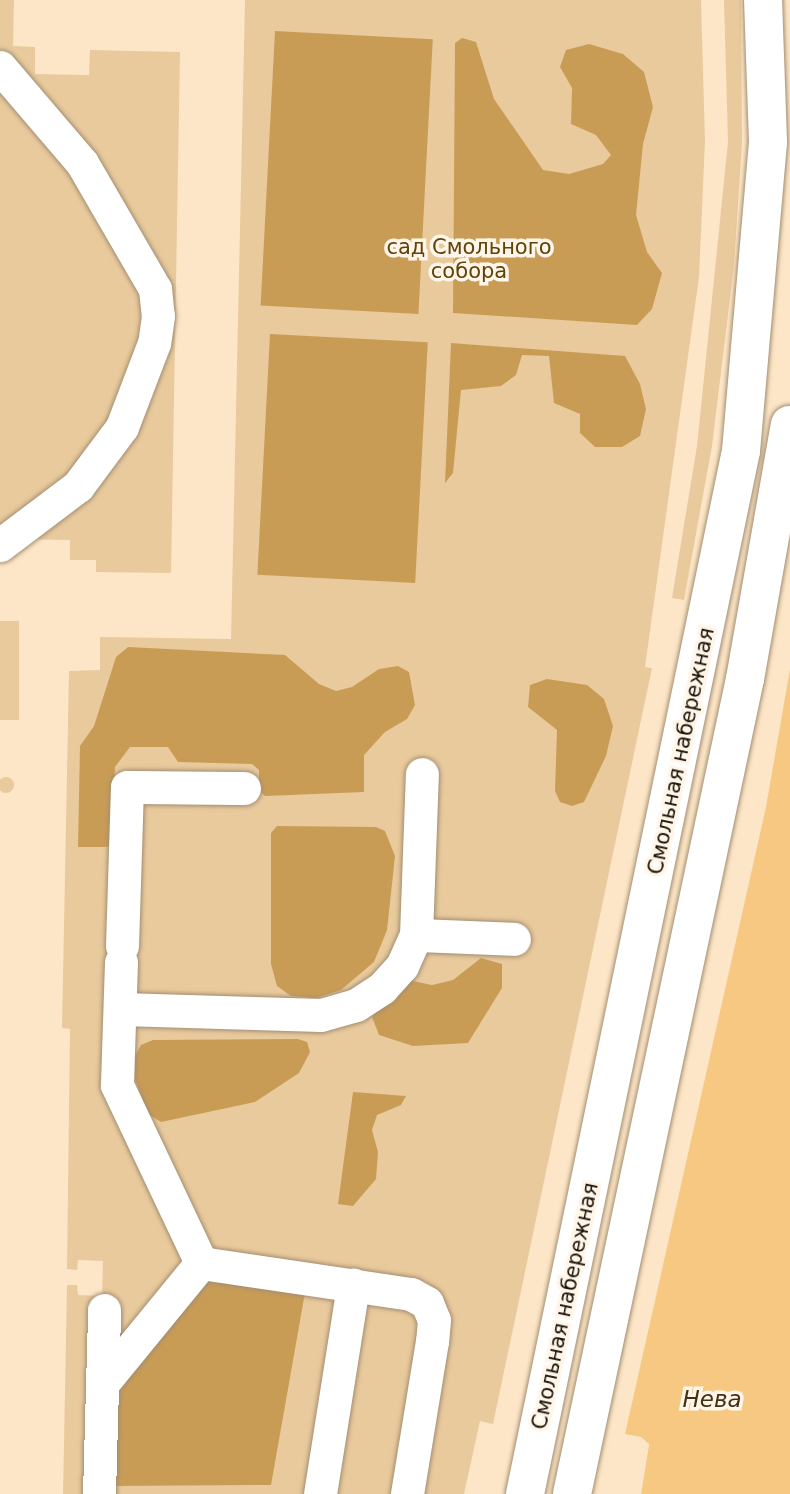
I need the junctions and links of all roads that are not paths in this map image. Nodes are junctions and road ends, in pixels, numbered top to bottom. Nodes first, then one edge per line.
1 (764, 0) edge
2 (0, 67) edge
3 (790, 425) edge
4 (0, 545) edge
5 (422, 774) dead end
6 (244, 788) dead end
7 (416, 935) junction
8 (514, 939) dead end
9 (121, 1009) junction
10 (201, 1263) junction
11 (353, 1285) junction
12 (104, 1310) dead end
13 (102, 1384) junction
14 (99, 1494) edge
15 (320, 1494) edge
16 (407, 1494) edge
17 (525, 1494) edge
18 (572, 1494) edge

1 - 17 main road, Смольная набережная
2 - 4 lane
3 - 18 main road
5 - 7 lane
6 - 9 lane
7 - 8 lane
7 - 9 lane
9 - 10 lane
10 - 11 lane
10 - 13 lane
11 - 15 lane
11 - 16 lane
12 - 13 lane
13 - 14 lane

